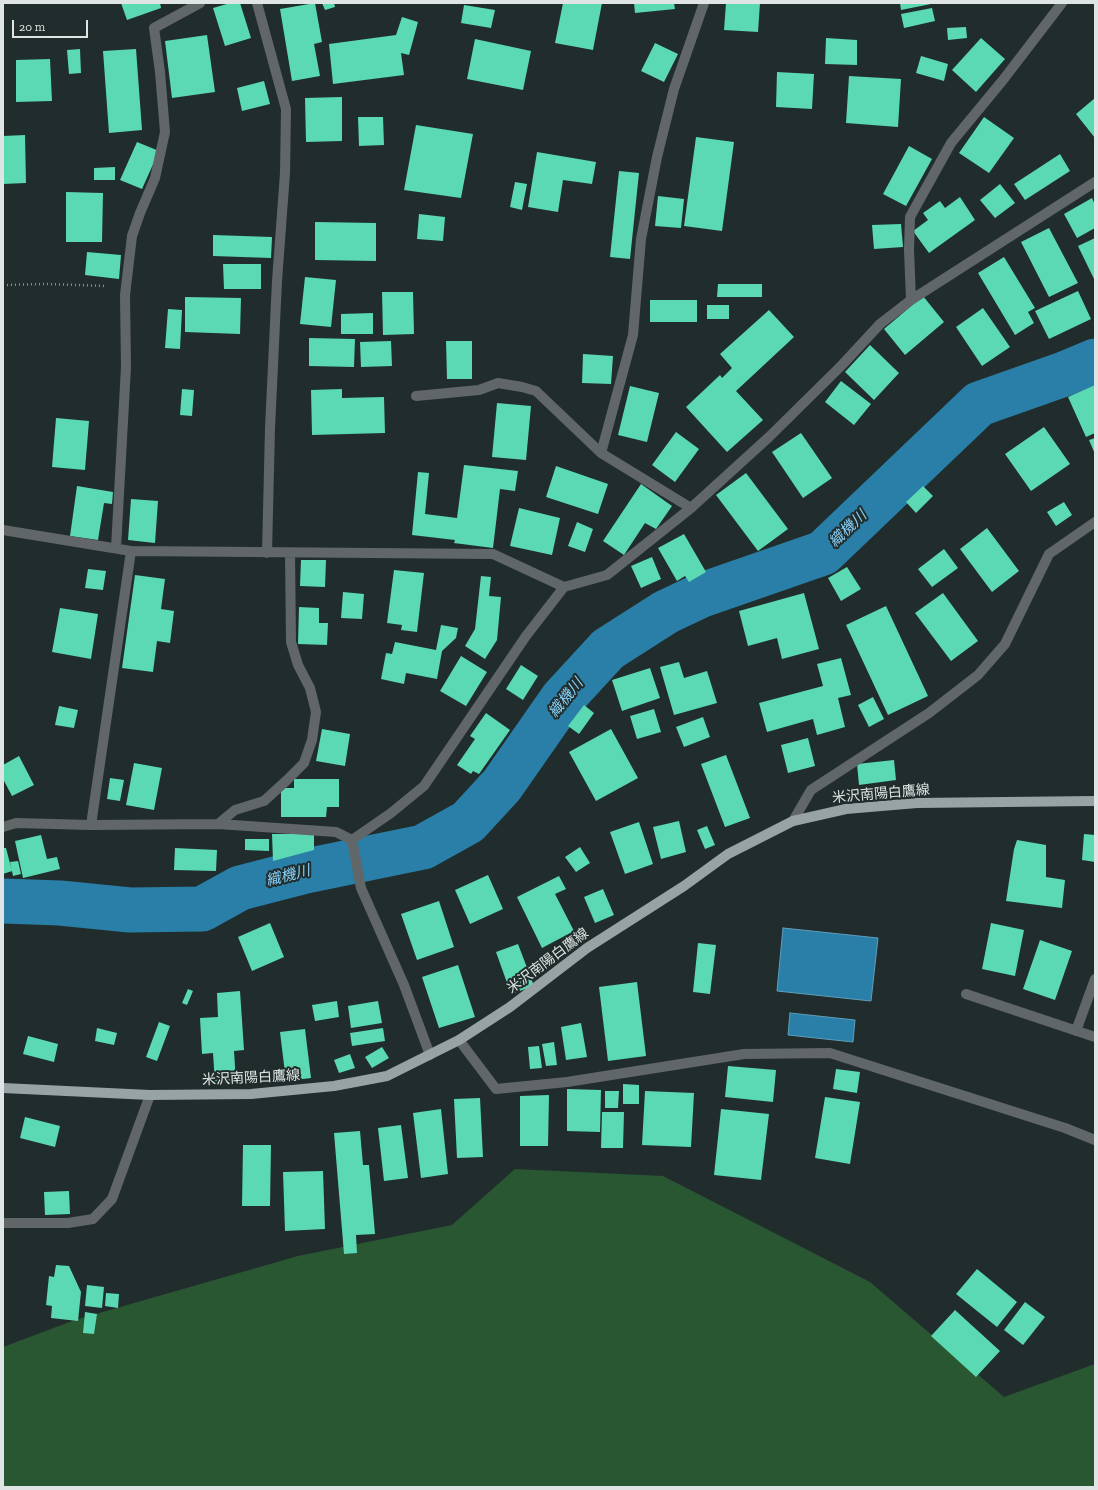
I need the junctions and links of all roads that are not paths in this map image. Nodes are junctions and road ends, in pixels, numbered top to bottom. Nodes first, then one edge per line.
1 (200, 3) edge
2 (704, 3) edge
3 (1062, 3) edge
4 (259, 4) edge
5 (1095, 182) edge
6 (911, 300) junction
7 (416, 396) dead end
8 (601, 453) junction
9 (691, 508) junction
10 (1095, 522) edge
11 (3, 530) edge
12 (116, 548) junction
13 (131, 551) junction
14 (267, 553) junction
15 (290, 553) junction
16 (564, 587) junction
17 (1095, 801) edge
18 (793, 820) junction
19 (218, 824) junction
20 (91, 825) junction
21 (3, 827) edge
22 (352, 840) junction
23 (1095, 979) edge
24 (966, 994) dead end
25 (1076, 1030) junction
26 (1095, 1037) edge
27 (459, 1040) junction
28 (430, 1056) junction
29 (3, 1088) edge
30 (150, 1095) junction
31 (1095, 1140) edge
32 (3, 1222) edge

1 - 12 street
2 - 8 street
3 - 6 street
4 - 14 street
5 - 6 street
6 - 9 street
7 - 8 street
8 - 9 street
9 - 16 street
10 - 18 street
11 - 12 street
12 - 13 street
13 - 14 street
13 - 20 street
14 - 15 street
15 - 16 street
15 - 19 street
16 - 22 street
17 - 18 main road, 米沢南陽白鷹線
18 - 27 main road, 米沢南陽白鷹線
19 - 20 street
19 - 22 street
20 - 21 street
22 - 28 street
23 - 25 street
24 - 25 street
25 - 26 street
27 - 28 main road, 米沢南陽白鷹線
27 - 31 street
28 - 30 main road, 米沢南陽白鷹線
29 - 30 main road, 米沢南陽白鷹線
30 - 32 street

